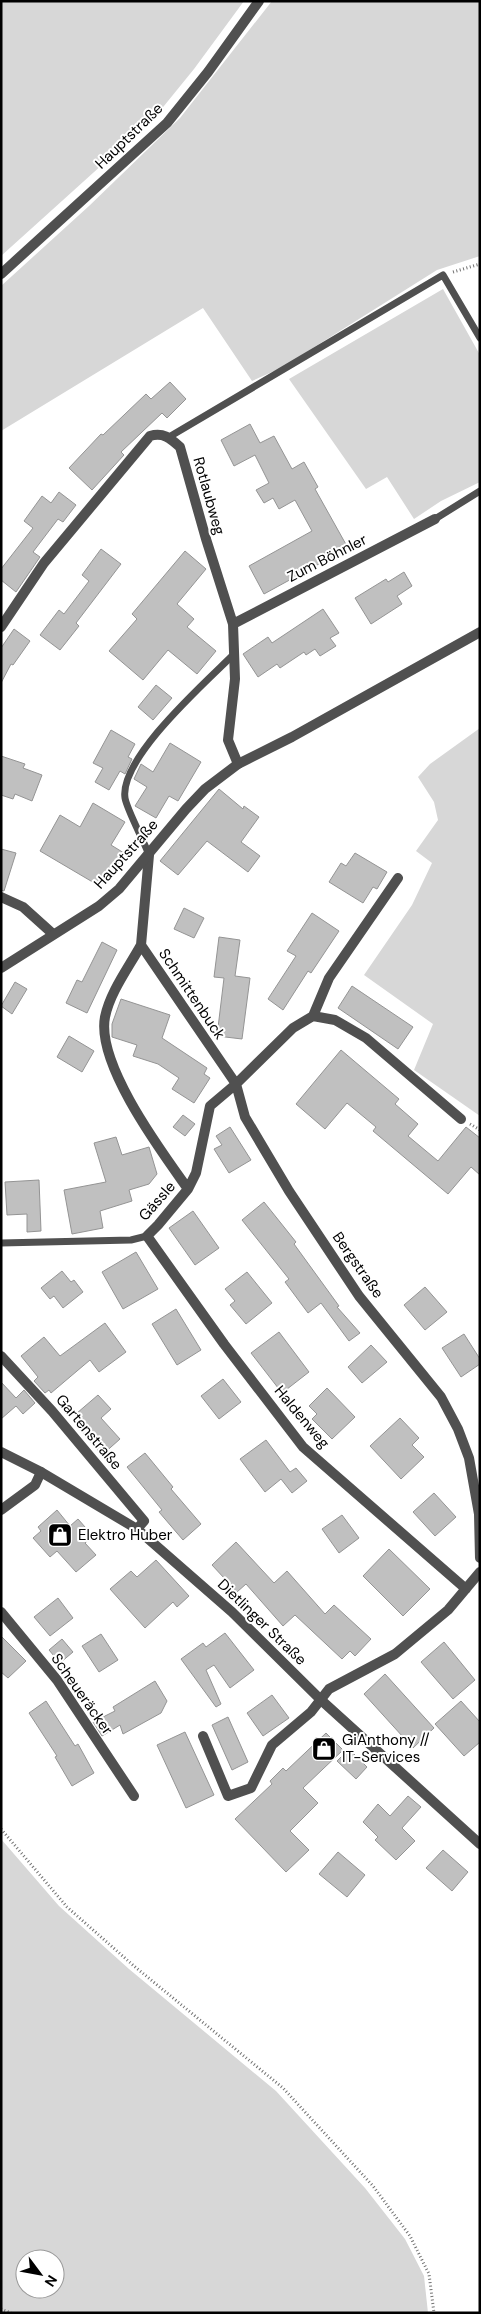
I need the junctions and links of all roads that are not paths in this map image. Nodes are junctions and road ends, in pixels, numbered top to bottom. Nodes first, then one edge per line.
1 (259, 1) edge
2 (1, 274) edge
3 (480, 338) edge
4 (169, 438) junction
5 (480, 491) edge
6 (435, 519) joint
7 (233, 624) junction
8 (1, 627) edge
9 (480, 632) edge
10 (234, 654) junction
11 (238, 764) junction
12 (149, 855) junction
13 (398, 878) dead end
14 (1, 897) edge
15 (53, 934) junction
16 (141, 945) junction
17 (1, 968) edge
18 (313, 1016) junction
19 (236, 1084) junction
20 (461, 1119) dead end
21 (188, 1189) junction
22 (147, 1236) junction
23 (1, 1244) edge
24 (1, 1356) edge
25 (1, 1452) edge
26 (41, 1472) junction
27 (1, 1510) edge
28 (479, 1514) edge
29 (137, 1530) junction
30 (480, 1558) edge
31 (480, 1572) edge
32 (466, 1589) junction
33 (1, 1612) edge
34 (320, 1700) junction
35 (203, 1736) dead end
36 (134, 1796) dead end
37 (480, 1844) edge

1 - 2 street, Hauptstraße
3 - 4 lane
4 - 7 street, Rotlaubweg
4 - 8 street
5 - 6 lane
6 - 7 street, Zum Böhnler
7 - 10 street, Rotlaubweg
9 - 11 street, Hauptstraße
10 - 11 street, Rotlaubweg
10 - 12 lane
11 - 12 street, Hauptstraße
12 - 15 street, Hauptstraße
12 - 16 street, Schmittenbuck
13 - 18 street
14 - 15 street
15 - 17 street, Hauptstraße
16 - 19 street, Schmittenbuck
16 - 21 street
18 - 19 street
18 - 20 street
19 - 21 street, Gässle
19 - 28 street, Bergstraße
21 - 22 street, Gässle
22 - 23 lane, Gässle
22 - 32 street, Haldenweg
24 - 29 street, Gartenstraße
25 - 26 street, Dietlinger Straße
26 - 27 street
26 - 29 street, Dietlinger Straße
28 - 30 street, Bergstraße
29 - 34 street, Dietlinger Straße
31 - 32 street
32 - 34 street
33 - 36 street, Scheueräcker
34 - 35 street
34 - 37 street, Dietlinger Straße

